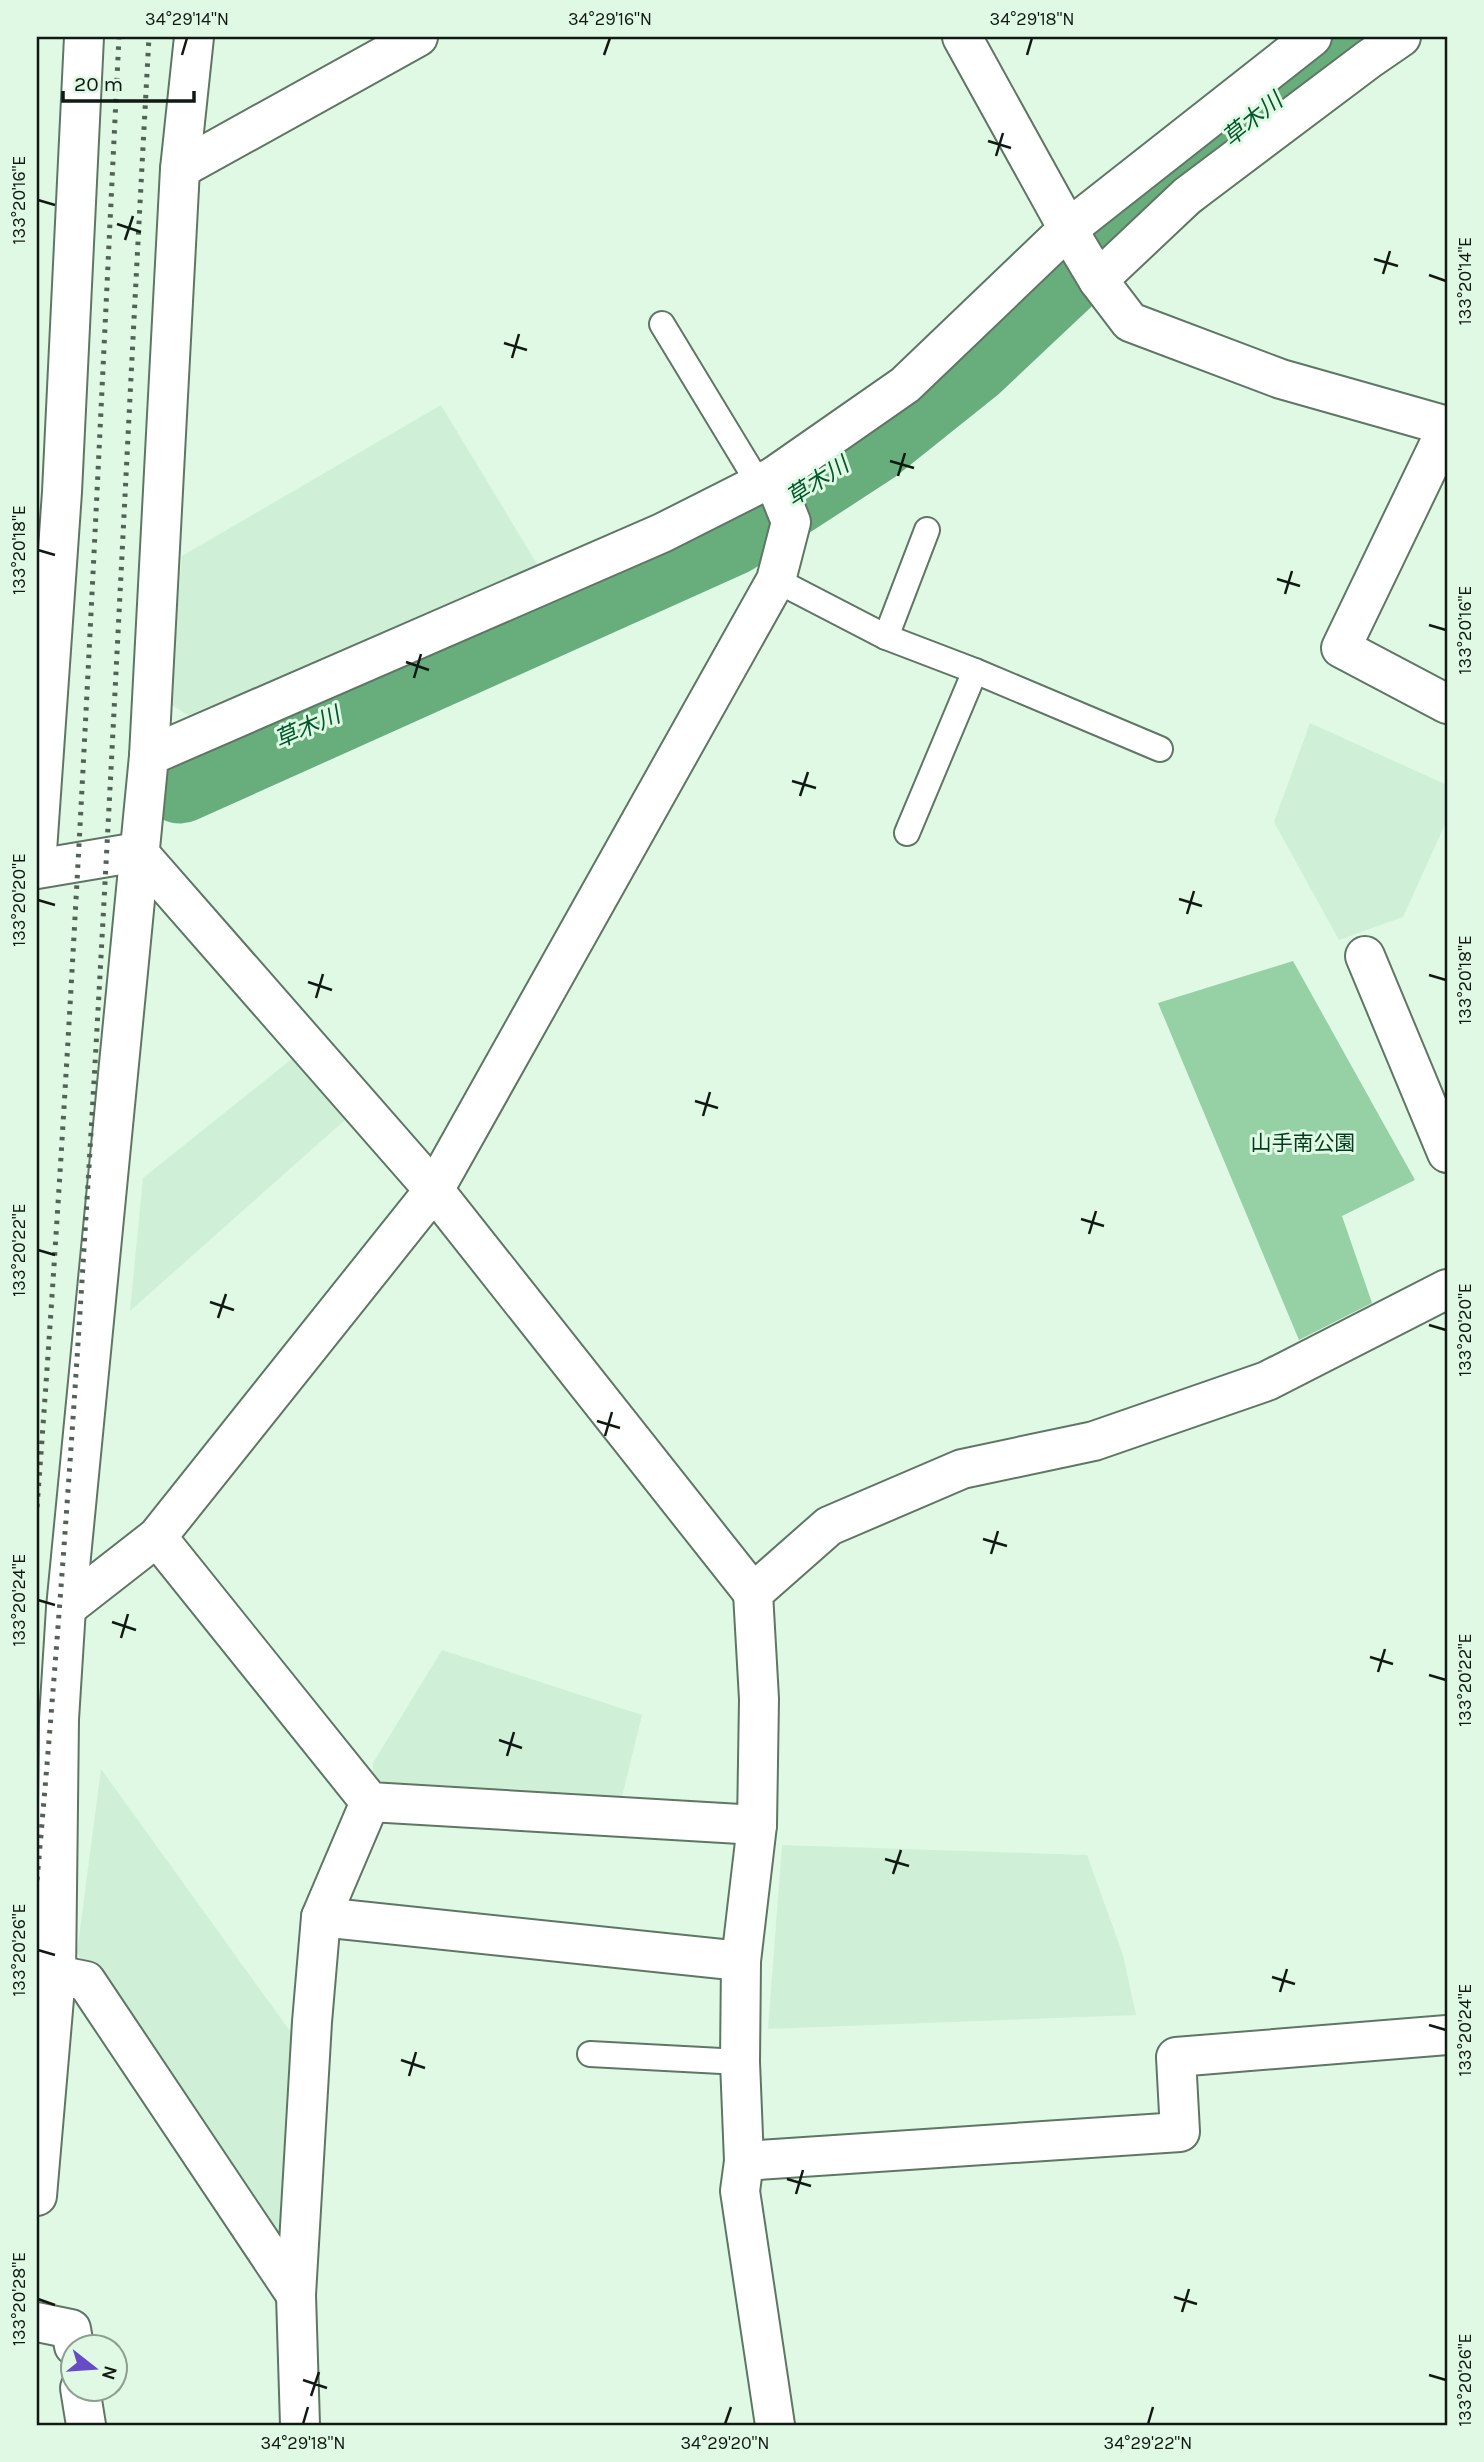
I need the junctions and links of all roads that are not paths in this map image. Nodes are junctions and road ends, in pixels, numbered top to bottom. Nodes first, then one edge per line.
1 (84, 37) edge
2 (194, 37) edge
3 (418, 37) edge
4 (962, 37) edge
5 (1312, 37) edge
6 (1401, 37) edge
7 (180, 169) junction
8 (1084, 256) junction
9 (662, 324) dead end
10 (1447, 427) edge
11 (774, 490) junction
12 (927, 530) dead end
13 (776, 580) junction
14 (886, 637) junction
15 (975, 671) junction
16 (1447, 704) edge
17 (1160, 749) dead end
18 (149, 756) junction
19 (907, 833) dead end
20 (37, 851) edge
21 (138, 852) junction
22 (37, 869) edge
23 (1365, 956) dead end
24 (1447, 1153) edge
25 (434, 1190) junction
26 (1447, 1289) edge
27 (157, 1537) junction
28 (753, 1594) junction
29 (66, 1608) junction
30 (48, 1720) edge
31 (370, 1802) junction
32 (757, 1825) junction
33 (321, 1917) junction
34 (741, 1961) junction
35 (56, 1975) junction
36 (1447, 2035) edge
37 (590, 2054) dead end
38 (740, 2062) junction
39 (744, 2161) junction
40 (37, 2196) edge
41 (296, 2295) junction
42 (37, 2322) edge
43 (72, 2332) edge
44 (82, 2402) edge
45 (86, 2425) edge
46 (300, 2425) edge
47 (775, 2425) edge

1 - 20 street
2 - 7 street
3 - 7 street
4 - 8 street
5 - 8 street
6 - 8 street
7 - 18 street
8 - 10 street
8 - 11 street
9 - 11 lane
10 - 16 street
11 - 13 street
11 - 18 street
12 - 14 lane
13 - 14 lane
13 - 25 street
14 - 15 lane
15 - 17 lane
15 - 19 lane
18 - 21 street
21 - 22 street
21 - 25 street
21 - 29 street
23 - 24 street
25 - 27 street
25 - 28 street
26 - 28 street
27 - 29 street
27 - 31 street
28 - 32 street
29 - 30 street
30 - 35 street
31 - 32 street
31 - 33 street
32 - 34 street
33 - 34 street
33 - 41 street
34 - 38 street
35 - 40 street
35 - 41 street
36 - 39 street
37 - 38 lane
38 - 39 street
39 - 47 street
41 - 46 street
42 - 43 street
44 - 45 street

